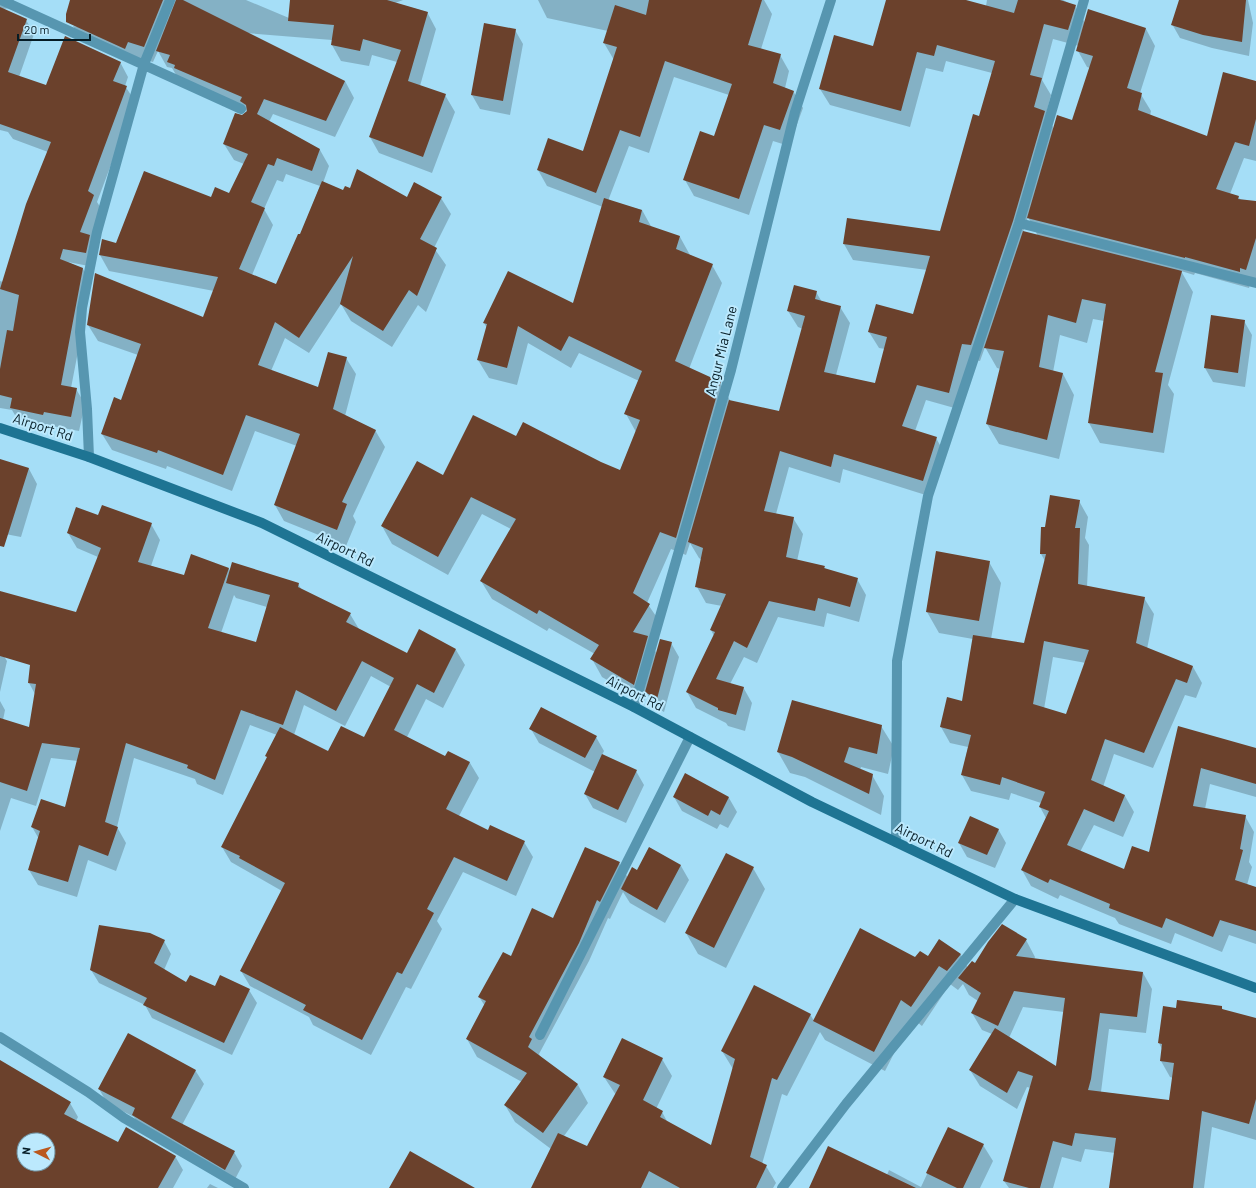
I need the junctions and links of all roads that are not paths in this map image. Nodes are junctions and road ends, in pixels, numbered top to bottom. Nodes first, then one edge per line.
1 (1, 0) edge
2 (170, 0) edge
3 (831, 0) edge
4 (1084, 0) edge
5 (144, 64) junction
6 (241, 109) dead end
7 (1019, 223) junction
8 (1256, 283) edge
9 (0, 428) edge
10 (89, 456) junction
11 (634, 707) junction
12 (690, 737) junction
13 (896, 842) junction
14 (1015, 899) junction
15 (1256, 988) edge
16 (540, 1035) dead end
17 (0, 1037) edge
18 (244, 1188) edge
19 (782, 1188) edge

1 - 5 street
2 - 5 street
3 - 11 street, Angur Mia Lane
4 - 7 street
5 - 6 street
5 - 10 street
7 - 8 street
7 - 13 street
9 - 10 main road, Airport Rd
10 - 11 main road, Airport Rd
11 - 12 main road, Airport Rd
12 - 13 main road, Airport Rd
12 - 16 street
13 - 14 main road, Airport Rd
14 - 15 main road, Airport Rd
14 - 19 street
17 - 18 street

